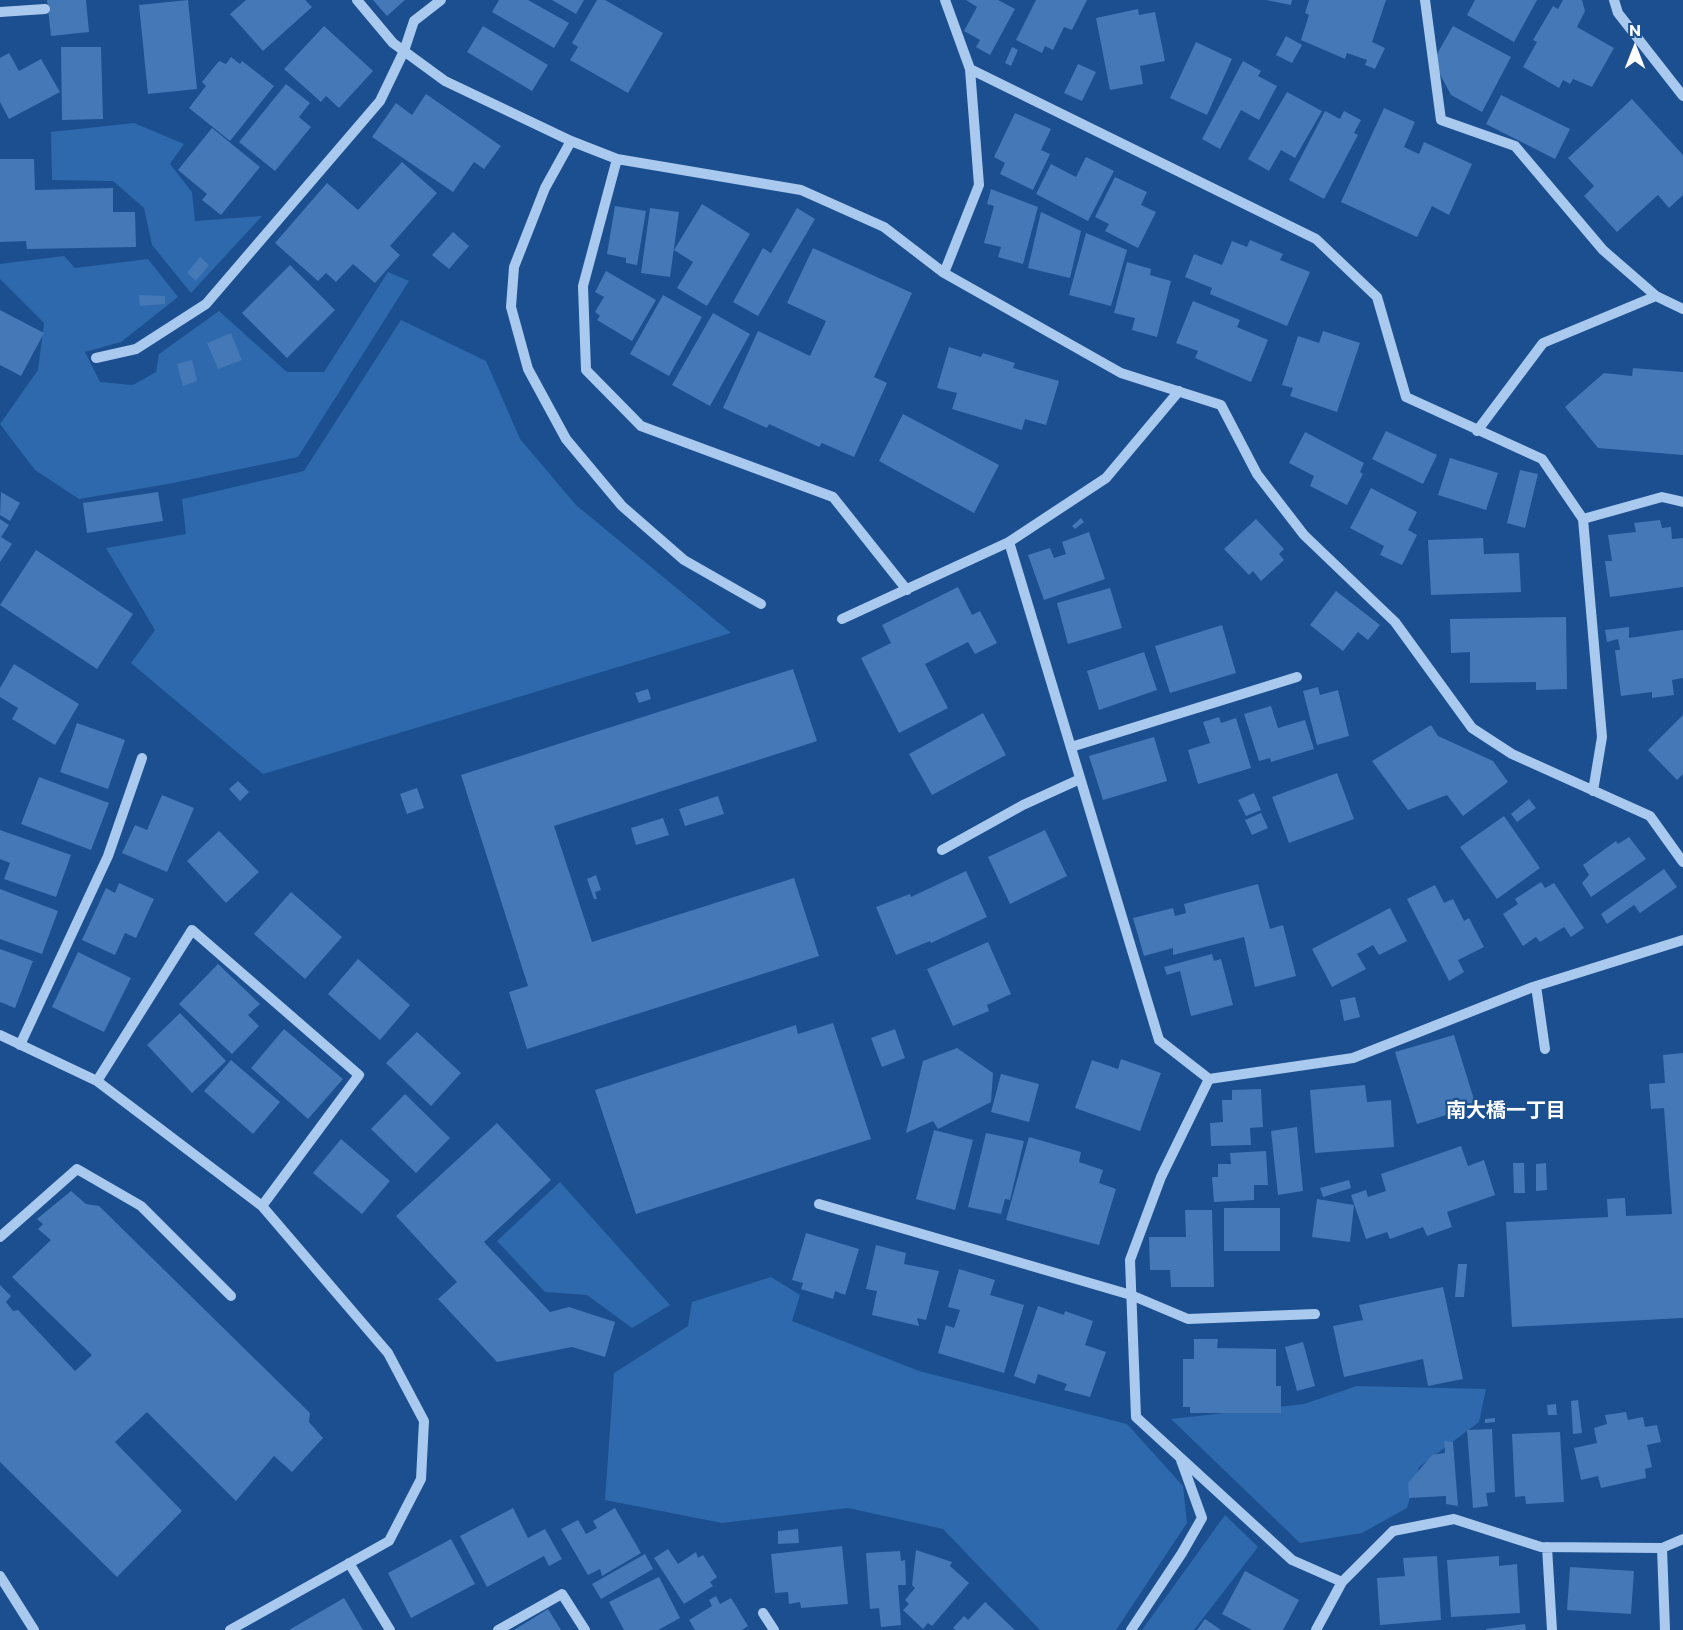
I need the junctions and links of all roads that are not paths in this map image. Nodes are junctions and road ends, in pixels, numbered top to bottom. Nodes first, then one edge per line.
1 (357, 0) edge
2 (441, 0) edge
3 (945, 0) edge
4 (1425, 0) edge
5 (1614, 0) edge
6 (45, 9) dead end
7 (0, 12) edge
8 (404, 51) junction
9 (970, 69) junction
10 (1683, 96) edge
11 (571, 141) junction
12 (616, 159) junction
13 (944, 273) junction
14 (1656, 296) junction
15 (1683, 309) edge
16 (96, 358) dead end
17 (1179, 391) junction
18 (1477, 431) junction
19 (1683, 502) edge
20 (1583, 519) junction
21 (1009, 542) junction
22 (907, 590) junction
23 (761, 604) dead end
24 (842, 619) dead end
25 (1297, 677) dead end
26 (1071, 747) junction
27 (142, 758) dead end
28 (1080, 778) junction
29 (1593, 791) junction
30 (942, 850) dead end
31 (1683, 862) edge
32 (1683, 940) edge
33 (1536, 986) junction
34 (0, 1035) edge
35 (20, 1045) junction
36 (1545, 1049) dead end
37 (1209, 1079) junction
38 (97, 1081) junction
39 (819, 1204) dead end
40 (262, 1206) junction
41 (0, 1237) edge
42 (1131, 1295) junction
43 (231, 1296) dead end
44 (1315, 1314) dead end
45 (1180, 1456) junction
46 (1683, 1539) edge
47 (1547, 1547) junction
48 (1662, 1548) junction
49 (349, 1563) junction
50 (0, 1576) edge
51 (1342, 1582) junction
52 (763, 1613) dead end
53 (34, 1630) edge
54 (231, 1630) edge
55 (390, 1630) edge
56 (498, 1630) edge
57 (585, 1630) edge
58 (774, 1630) edge
59 (1131, 1630) edge
60 (1316, 1630) edge
61 (1552, 1630) edge
62 (1665, 1630) edge

1 - 8 street
2 - 8 street
3 - 9 street
4 - 14 street
5 - 10 street
6 - 7 street
8 - 11 street
8 - 16 street
9 - 13 street
9 - 18 street
11 - 12 street
11 - 23 street
12 - 13 street
12 - 22 street
13 - 17 street
14 - 15 street
14 - 18 street
17 - 21 street
17 - 29 street
18 - 20 street
19 - 20 street
20 - 29 street
21 - 22 street
21 - 26 street
22 - 24 street
25 - 26 street
26 - 28 street
27 - 35 street
28 - 30 street
28 - 37 street
29 - 31 street
32 - 33 street
33 - 36 street
33 - 37 street
34 - 35 street
35 - 38 street
37 - 42 street
38 - 40 street
38 - 40 street
39 - 42 street
40 - 49 street
41 - 43 street
42 - 44 street
42 - 45 street
45 - 51 street
45 - 59 street
46 - 48 street
47 - 48 street
47 - 51 street
47 - 61 street
48 - 62 street
49 - 54 street
49 - 55 street
50 - 53 street
51 - 60 street
52 - 58 street
56 - 57 street

